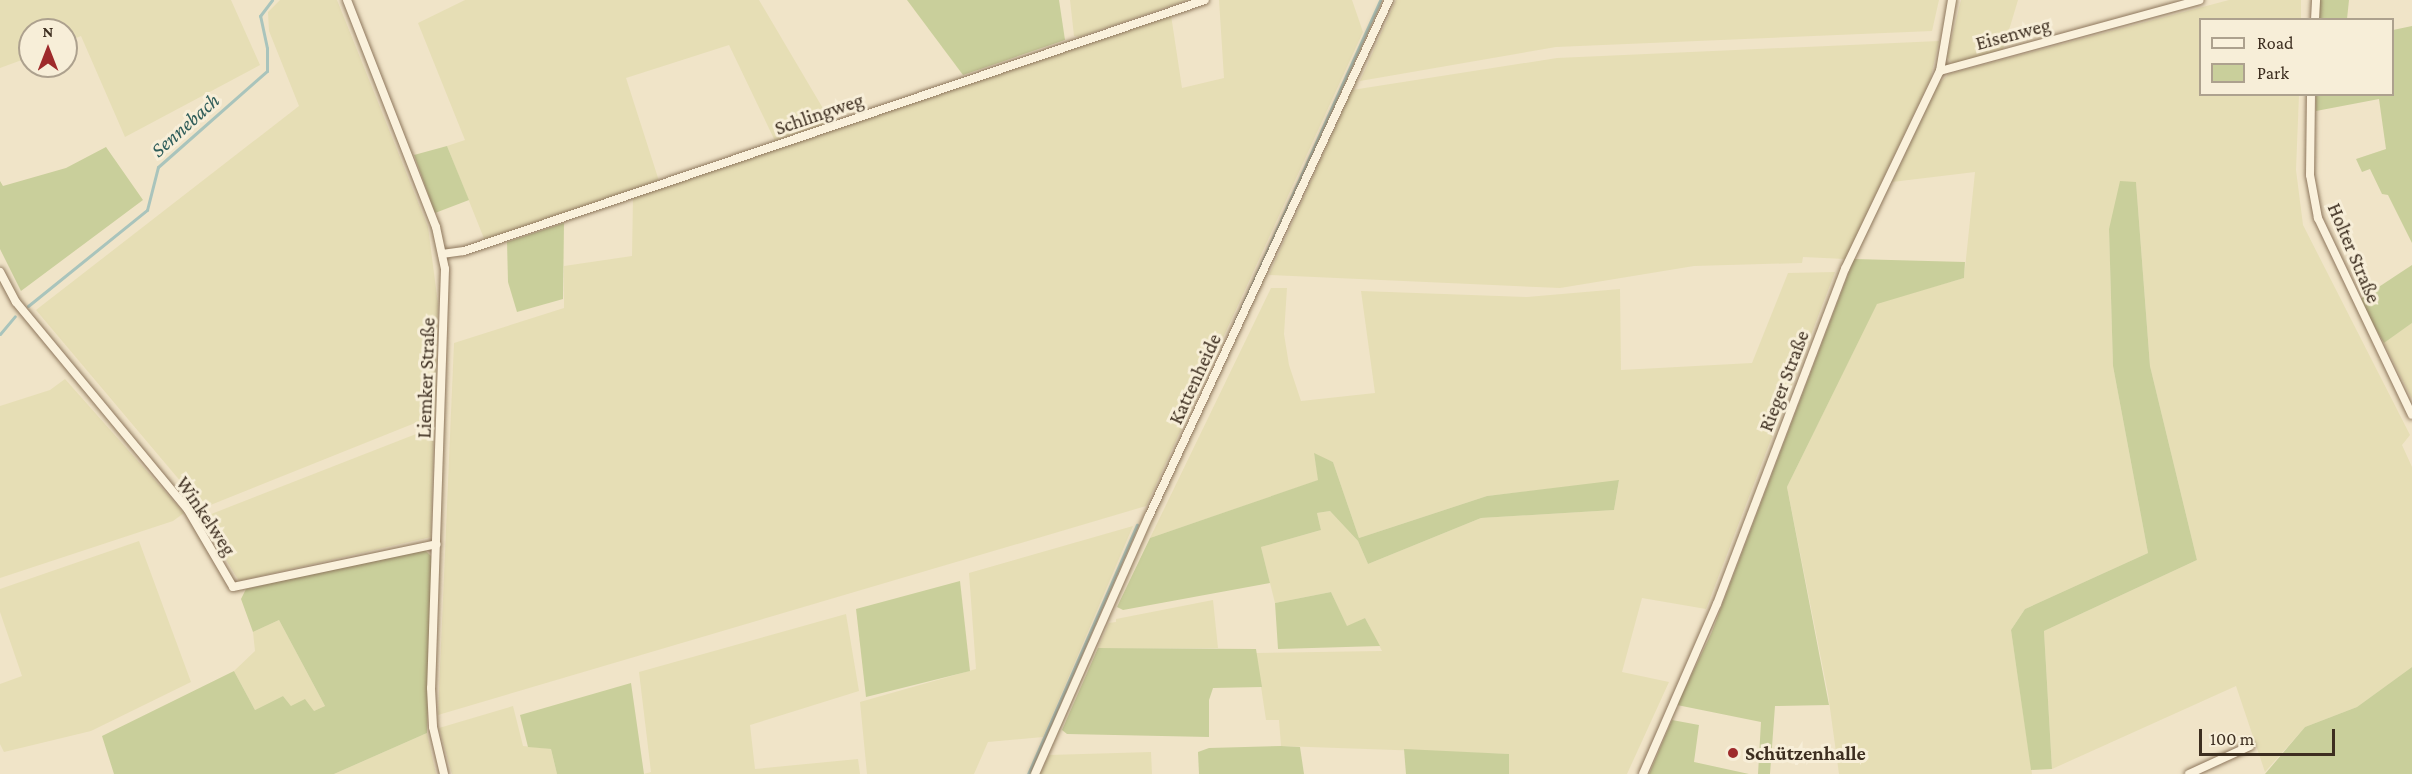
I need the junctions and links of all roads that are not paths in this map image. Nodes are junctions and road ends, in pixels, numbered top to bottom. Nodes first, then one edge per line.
1 (347, 0) edge
2 (1205, 0) edge
3 (1389, 0) edge
4 (1952, 0) edge
5 (2199, 0) edge
6 (2316, 0) edge
7 (2315, 18) edge
8 (1940, 71) junction
9 (2311, 96) edge
10 (442, 254) junction
11 (0, 272) edge
12 (2412, 415) edge
13 (437, 544) junction
14 (2250, 746) dead end
15 (444, 774) edge
16 (1035, 774) edge
17 (1643, 774) edge
18 (2189, 774) edge

1 - 10 street, Liemker Straße
2 - 10 street, Schlingweg
3 - 16 street, Kattenheide
4 - 8 street, Rieger Straße
5 - 8 street, Eisenweg
6 - 7 street
8 - 17 street, Rieger Straße
9 - 12 street, Holter Straße
10 - 13 street, Liemker Straße
11 - 13 street, Winkelweg
13 - 15 street, Liemker Straße
14 - 18 street

